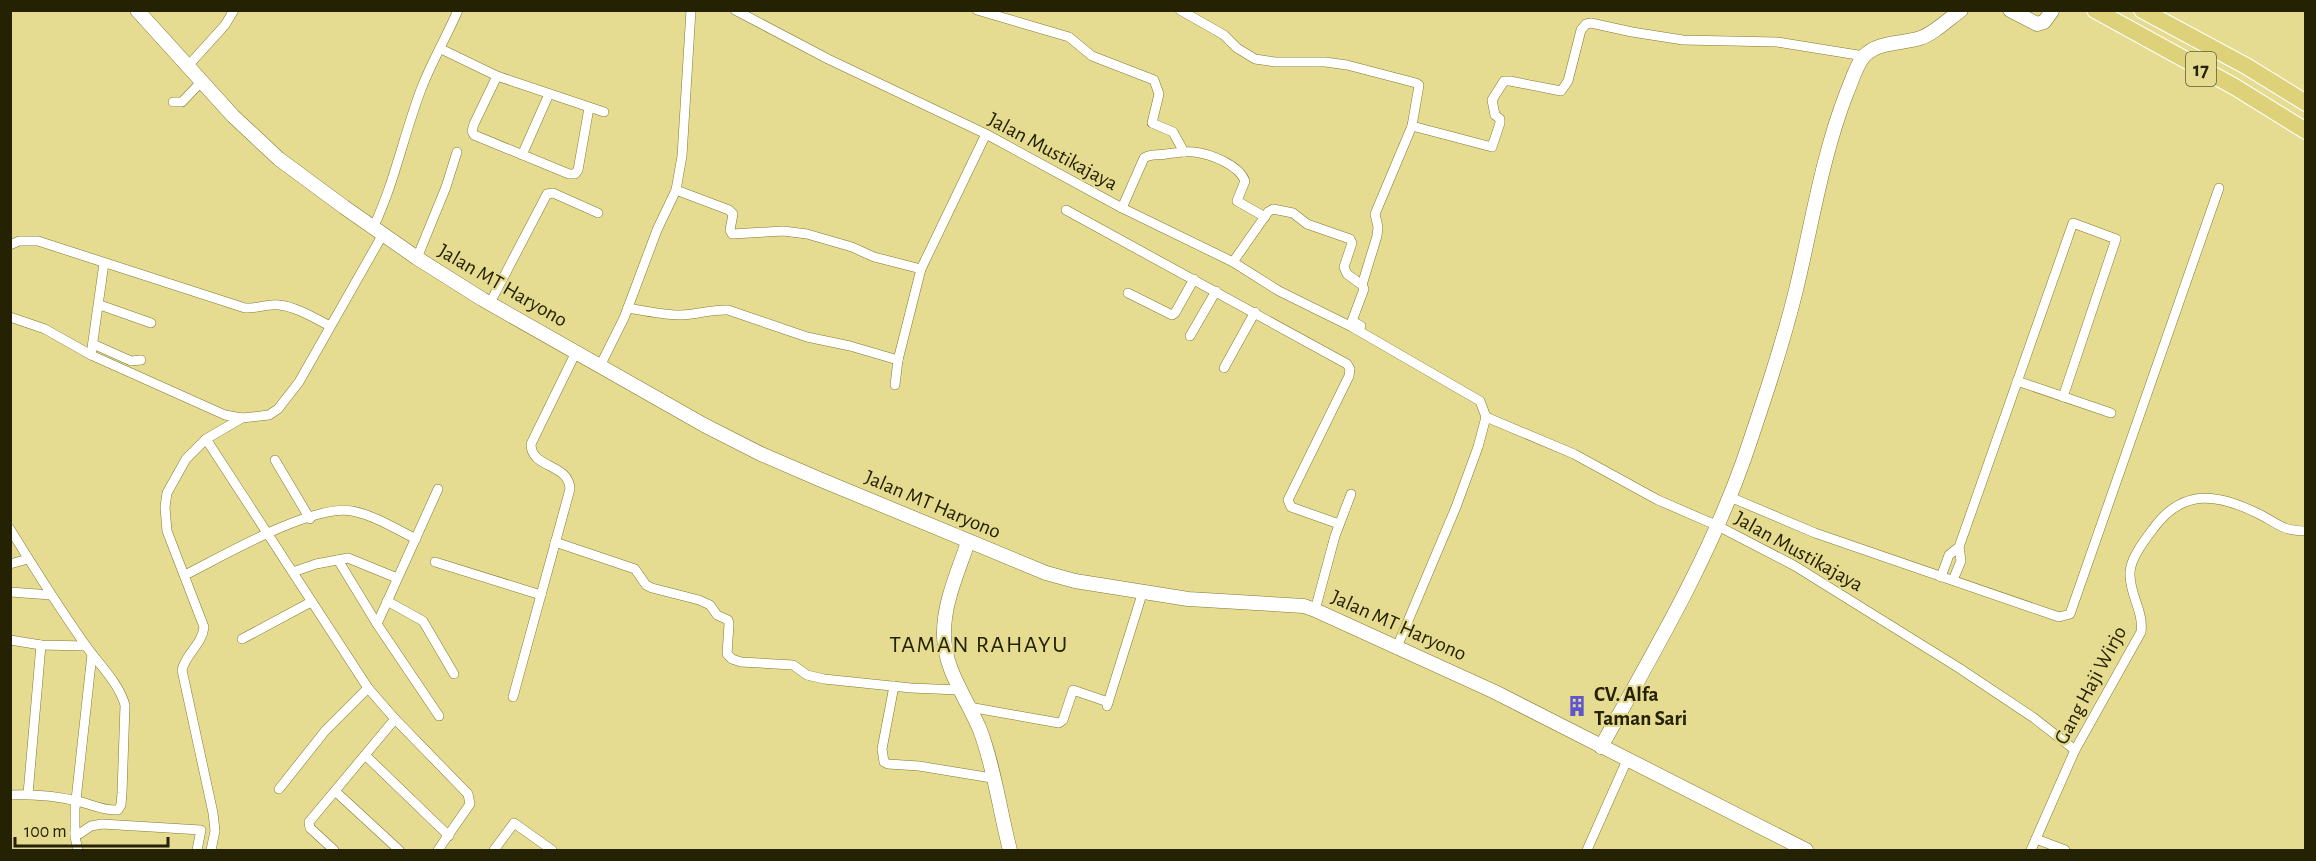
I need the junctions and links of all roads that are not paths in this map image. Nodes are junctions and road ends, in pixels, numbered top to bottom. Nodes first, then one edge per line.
1 (136, 10) edge
2 (234, 10) edge
3 (458, 10) edge
4 (692, 10) edge
5 (735, 10) edge
6 (977, 10) edge
7 (1180, 10) edge
8 (1961, 10) edge
9 (2010, 10) edge
10 (2052, 10) edge
11 (2095, 10) edge
12 (2142, 10) edge
13 (441, 49) junction
14 (1864, 56) junction
15 (187, 67) junction
16 (497, 76) junction
17 (201, 82) junction
18 (549, 94) junction
19 (173, 102) dead end
20 (2306, 103) edge
21 (589, 108) junction
22 (604, 112) dead end
23 (1412, 126) junction
24 (2306, 131) edge
25 (986, 134) junction
26 (457, 152) dead end
27 (1184, 152) junction
28 (522, 155) junction
29 (2219, 188) dead end
30 (676, 190) junction
31 (1122, 208) junction
32 (1066, 210) dead end
33 (598, 213) dead end
34 (1265, 217) junction
35 (378, 231) junction
36 (10, 245) edge
37 (417, 258) junction
38 (1233, 262) junction
39 (104, 263) junction
40 (921, 269) junction
41 (1194, 279) junction
42 (1362, 285) junction
43 (1215, 291) junction
44 (1128, 293) dead end
45 (490, 303) junction
46 (99, 305) junction
47 (628, 308) junction
48 (1255, 312) junction
49 (10, 317) edge
50 (151, 323) dead end
51 (330, 326) junction
52 (1190, 336) dead end
53 (93, 344) junction
54 (576, 352) junction
55 (91, 355) junction
56 (141, 360) dead end
57 (898, 360) junction
58 (600, 366) junction
59 (1224, 368) dead end
60 (2017, 381) junction
61 (894, 385) dead end
62 (2063, 397) junction
63 (1484, 407) junction
64 (2111, 413) dead end
65 (1486, 417) junction
66 (242, 418) junction
67 (206, 439) junction
68 (275, 460) dead end
69 (438, 489) dead end
70 (1351, 494) dead end
71 (1730, 497) junction
72 (310, 519) junction
73 (1339, 524) junction
74 (1718, 526) junction
75 (10, 529) edge
76 (2306, 531) edge
77 (267, 534) junction
78 (416, 538) junction
79 (555, 542) junction
80 (968, 542) junction
81 (1959, 547) junction
82 (28, 559) junction
83 (338, 560) junction
84 (435, 562) dead end
85 (10, 564) edge
86 (293, 572) junction
87 (186, 575) junction
88 (1941, 577) junction
89 (398, 578) junction
90 (1953, 580) junction
91 (1143, 591) junction
92 (10, 592) edge
93 (51, 595) junction
94 (541, 595) junction
95 (387, 601) junction
96 (311, 602) junction
97 (1315, 610) junction
98 (377, 624) junction
99 (242, 639) dead end
100 (10, 640) edge
101 (41, 645) junction
102 (1396, 647) junction
103 (89, 650) junction
104 (454, 674) dead end
105 (894, 686) junction
106 (368, 688) junction
107 (959, 690) junction
108 (513, 697) dead end
109 (969, 707) junction
110 (439, 716) dead end
111 (395, 719) junction
112 (1601, 747) junction
113 (2075, 750) junction
114 (365, 755) junction
115 (1627, 760) junction
116 (992, 778) junction
117 (279, 789) dead end
118 (335, 791) junction
119 (28, 794) junction
120 (10, 795) edge
121 (75, 805) junction
122 (75, 833) junction
123 (448, 836) junction
124 (2036, 839) junction
125 (78, 850) edge
126 (196, 850) edge
127 (211, 850) edge
128 (334, 850) edge
129 (399, 850) edge
130 (438, 850) edge
131 (494, 850) edge
132 (552, 850) edge
133 (1010, 850) edge
134 (1587, 850) edge
135 (1806, 850) edge
136 (2031, 850) edge
137 (2065, 850) edge

1 - 15 main road, Jalan MT Haryono
2 - 15 street
3 - 13 street
4 - 30 street
5 - 25 street, Jalan Mustikajaya
6 - 27 street
7 - 23 street
8 - 14 main road
9 - 10 main road
11 - 24 highway, 17
12 - 20 highway, 17
13 - 16 street
13 - 35 street
14 - 23 street
14 - 71 main road
15 - 17 main road, Jalan MT Haryono
16 - 18 street
16 - 28 street
17 - 19 street
17 - 35 main road, Jalan MT Haryono
18 - 21 street
18 - 28 street
21 - 22 street
21 - 28 street
23 - 42 street
25 - 31 street, Jalan Mustikajaya
25 - 40 street
26 - 37 street
27 - 31 street
27 - 34 street
29 - 90 street
30 - 40 street
30 - 47 street
31 - 38 street, Jalan Mustikajaya
32 - 41 street
33 - 45 street
34 - 38 street
34 - 42 street
35 - 37 main road, Jalan MT Haryono
35 - 51 street
36 - 39 street
37 - 45 main road, Jalan MT Haryono
38 - 63 street, Jalan Mustikajaya
39 - 46 street
39 - 51 street
40 - 57 street
41 - 43 street
41 - 44 street
42 - 63 street
43 - 48 street
43 - 52 street
45 - 54 main road, Jalan MT Haryono
46 - 50 street
46 - 53 street
47 - 57 street
47 - 58 street
48 - 59 street
48 - 73 street
49 - 55 street
51 - 66 street
53 - 55 street
53 - 56 street
54 - 58 main road, Jalan MT Haryono
54 - 79 street
55 - 66 street
57 - 61 street
58 - 80 main road, Jalan MT Haryono
60 - 62 street
60 - 62 street
60 - 81 street
62 - 64 street
63 - 65 street
65 - 74 street, Jalan Mustikajaya
65 - 102 street
66 - 67 street
67 - 77 street
67 - 87 street
68 - 72 street
69 - 78 street
70 - 73 street
71 - 74 main road
71 - 88 street
72 - 77 street
72 - 78 street
73 - 97 street
74 - 112 main road
74 - 113 street, Jalan Mustikajaya
75 - 82 street
76 - 113 street, Gang Haji Wirjo
77 - 86 street
77 - 87 street
78 - 89 street
79 - 94 street
79 - 105 street
80 - 91 main road, Jalan MT Haryono
80 - 107 main road
81 - 88 street
81 - 90 street
82 - 85 street
82 - 93 street
83 - 86 street
83 - 89 street
83 - 98 street
84 - 94 street
86 - 96 street
87 - 127 street
88 - 90 street
89 - 95 street
91 - 97 main road, Jalan MT Haryono
91 - 109 street
92 - 93 street
93 - 103 street
94 - 108 street
95 - 98 street
95 - 104 street
96 - 99 street
96 - 106 street
97 - 102 main road, Jalan MT Haryono
98 - 110 street
100 - 101 street
101 - 103 street
101 - 119 street
102 - 112 main road, Jalan MT Haryono
103 - 121 street
103 - 121 street
105 - 107 street
105 - 116 street
106 - 111 street
106 - 117 street
107 - 109 main road
109 - 116 main road
111 - 114 street
111 - 123 street
112 - 115 main road, Jalan MT Haryono
113 - 124 street, Gang Haji Wirjo
114 - 118 street
114 - 123 street
115 - 134 street
115 - 135 main road, Jalan MT Haryono
116 - 133 main road
118 - 128 street
118 - 129 street
119 - 120 street
119 - 121 street
121 - 122 street
122 - 125 street
122 - 126 street
123 - 130 street
124 - 136 street, Gang Haji Wirjo
124 - 137 street
131 - 132 street

